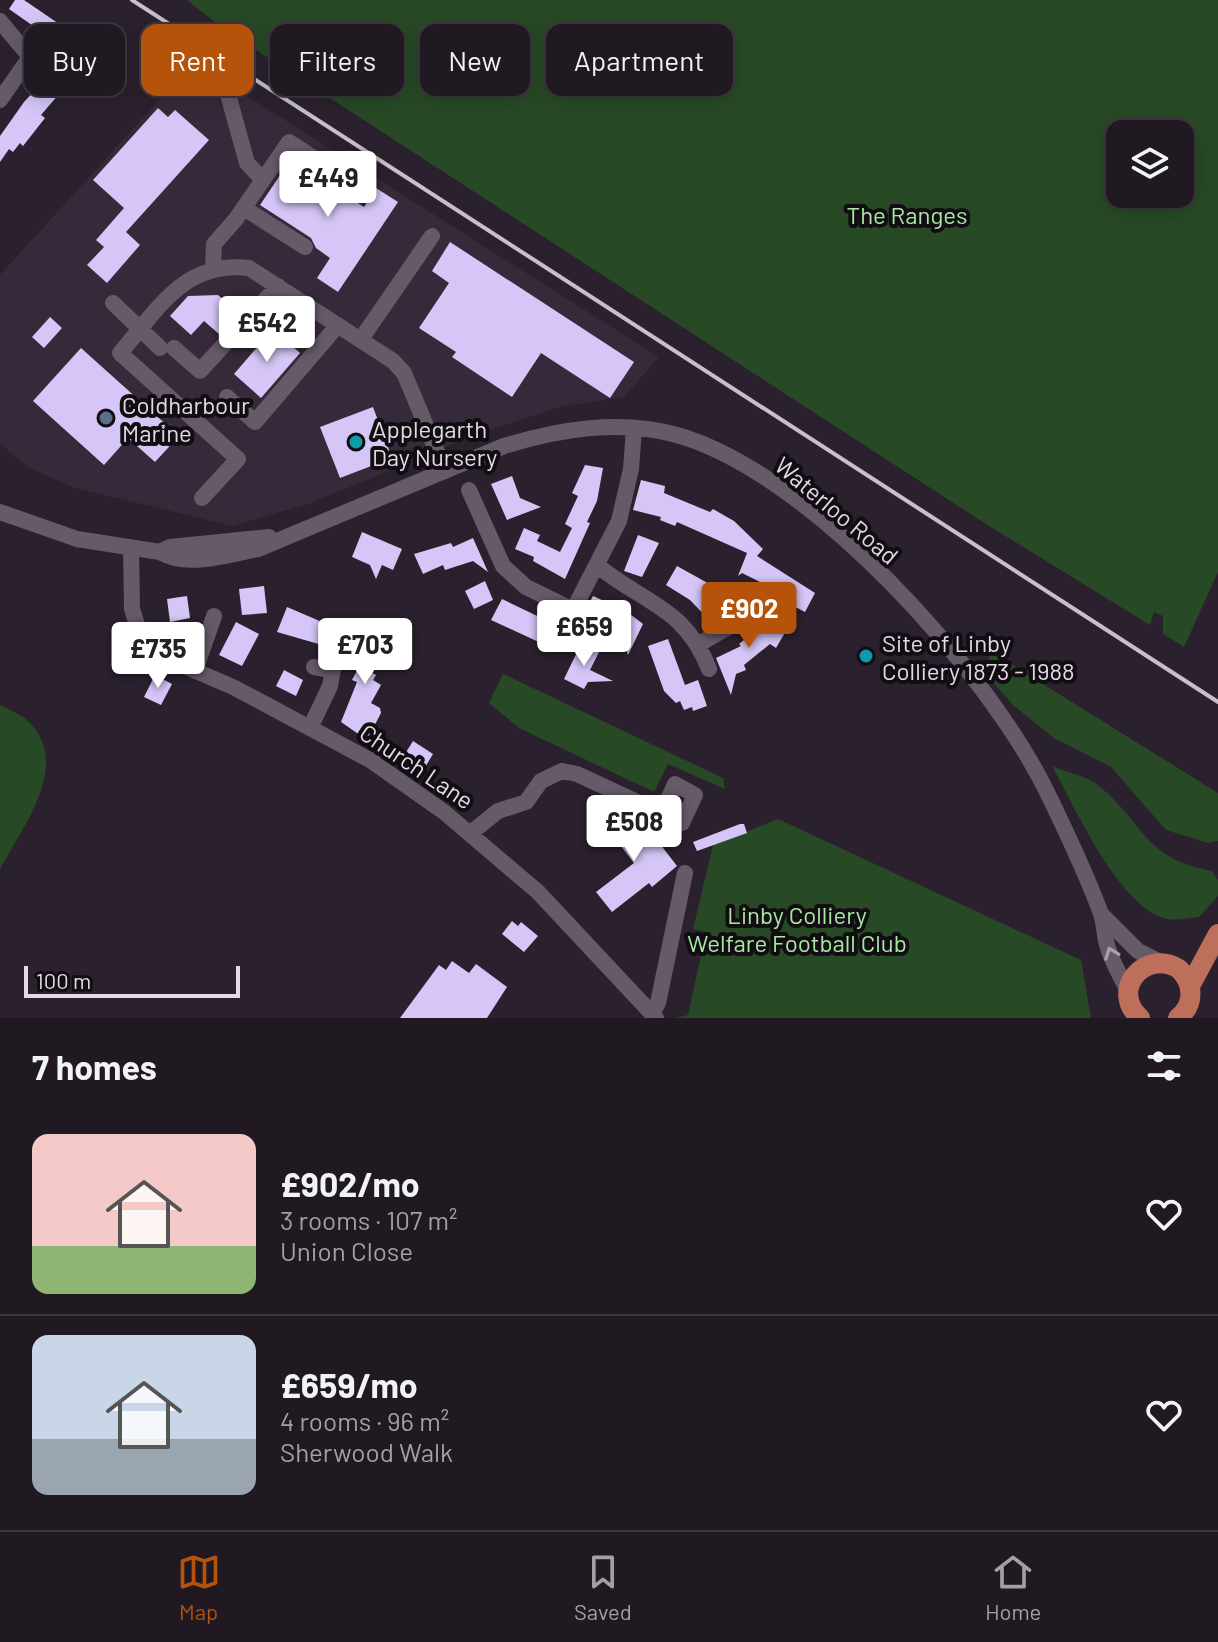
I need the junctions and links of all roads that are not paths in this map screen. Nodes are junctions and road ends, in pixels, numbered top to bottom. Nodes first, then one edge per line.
1 (0, 21) edge
2 (24, 50) edge
3 (24, 66) edge
4 (229, 98) dead end
5 (0, 100) edge
6 (263, 180) junction
7 (351, 182) dead end
8 (240, 213) junction
9 (432, 236) dead end
10 (305, 247) dead end
11 (213, 268) junction
12 (278, 286) junction
13 (113, 303) dead end
14 (338, 325) junction
15 (141, 329) junction
16 (361, 339) junction
17 (227, 397) dead end
18 (634, 428) junction
19 (445, 471) junction
20 (469, 490) dead end
21 (202, 498) dead end
22 (0, 512) edge
23 (131, 549) junction
24 (598, 566) junction
25 (214, 616) dead end
26 (742, 619) dead end
27 (338, 642) dead end
28 (699, 644) junction
29 (709, 669) dead end
30 (195, 671) junction
31 (310, 728) junction
32 (662, 813) dead end
33 (472, 832) junction
34 (685, 873) dead end
35 (1101, 913) junction
36 (1217, 935) edge
37 (1164, 962) junction
38 (1190, 986) junction
39 (1128, 991) junction
40 (654, 1015) edge
41 (1140, 1018) edge
42 (1178, 1018) edge

1 - 2 street
3 - 5 street
4 - 6 street
6 - 7 street
6 - 8 street
8 - 10 street
8 - 11 street
9 - 16 street
11 - 12 street
11 - 15 street
12 - 14 street
12 - 15 street
13 - 15 street
14 - 16 street
14 - 17 street
15 - 21 street
16 - 19 street
18 - 19 street, Waterloo Road
18 - 24 street
18 - 35 street, Waterloo Road
19 - 23 street, Waterloo Road
20 - 24 street
22 - 23 street, Waterloo Road
23 - 30 street, Church Lane
24 - 28 street
25 - 30 street
26 - 28 street
27 - 31 street
28 - 29 street
30 - 31 street, Church Lane
31 - 33 street, Church Lane
32 - 33 street
33 - 40 street, Church Lane
34 - 40 street
35 - 37 street, Waterloo Road
39 -> 35 street, Waterloo Road
36 - 37 main road
36 - 38 main road
37 - 38 main road
37 - 39 main road
38 - 42 main road
39 - 41 main road

